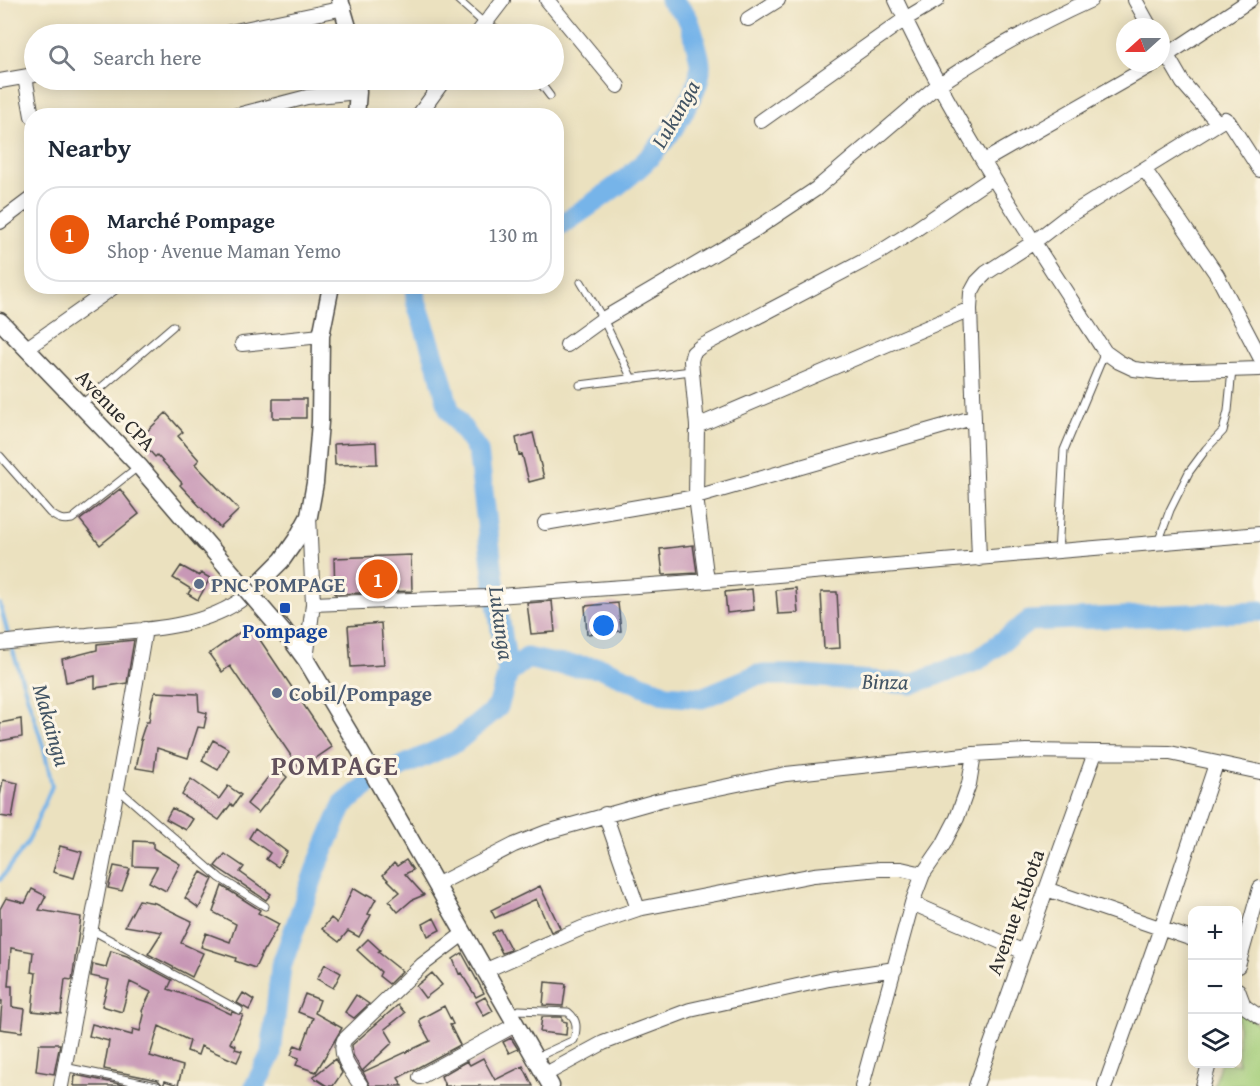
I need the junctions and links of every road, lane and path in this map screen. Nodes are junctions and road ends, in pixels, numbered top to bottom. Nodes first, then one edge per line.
1 (459, 0) edge
2 (503, 0) edge
3 (547, 0) edge
4 (778, 0) edge
5 (896, 0) edge
6 (937, 0) edge
7 (1091, 0) edge
8 (1135, 0) edge
9 (1250, 0) edge
10 (1256, 0) edge
11 (342, 4) edge
12 (1260, 7) edge
13 (1145, 18) edge
14 (748, 19) dead end
15 (905, 19) junction
16 (261, 24) edge
17 (347, 24) edge
18 (477, 24) edge
19 (485, 24) edge
20 (1170, 50) edge
21 (1170, 67) edge
22 (1134, 72) edge
23 (24, 77) edge
24 (0, 81) edge
25 (938, 85) junction
26 (618, 86) dead end
27 (31, 90) edge
28 (339, 90) edge
29 (358, 90) edge
30 (437, 90) edge
31 (546, 90) edge
32 (550, 96) dead end
33 (32, 108) edge
34 (265, 108) edge
35 (357, 108) edge
36 (424, 108) edge
37 (761, 121) dead end
38 (1218, 123) junction
39 (984, 161) junction
40 (1145, 170) junction
41 (1260, 170) edge
42 (993, 177) junction
43 (24, 204) edge
44 (0, 222) edge
45 (1034, 242) junction
46 (581, 282) dead end
47 (104, 294) edge
48 (329, 294) edge
49 (970, 309) junction
50 (603, 319) junction
51 (173, 326) dead end
52 (3, 329) edge
53 (321, 336) junction
54 (242, 344) dead end
55 (567, 345) dead end
56 (27, 348) junction
57 (1105, 352) junction
58 (1260, 357) edge
59 (1260, 369) edge
60 (1232, 370) junction
61 (691, 371) junction
62 (632, 379) junction
63 (580, 385) dead end
64 (81, 405) junction
65 (972, 418) junction
66 (697, 426) junction
67 (0, 456) edge
68 (139, 466) junction
69 (696, 497) junction
70 (309, 516) junction
71 (545, 523) dead end
72 (197, 532) junction
73 (1260, 534) edge
74 (1158, 543) junction
75 (1058, 553) junction
76 (979, 559) junction
77 (707, 581) junction
78 (250, 592) junction
79 (313, 604) junction
80 (145, 629) junction
81 (288, 638) junction
82 (1, 643) edge
83 (306, 660) junction
84 (1095, 753) junction
85 (974, 754) junction
86 (1216, 764) junction
87 (1260, 772) edge
88 (118, 789) junction
89 (605, 814) junction
90 (923, 874) junction
91 (436, 885) junction
92 (1260, 888) edge
93 (1046, 889) junction
94 (912, 903) junction
95 (265, 906) dead end
96 (638, 909) junction
97 (1257, 910) edge
98 (1161, 928) junction
99 (90, 929) junction
100 (463, 934) junction
101 (1188, 938) edge
102 (1242, 950) edge
103 (1024, 952) junction
104 (895, 969) junction
105 (484, 972) junction
106 (1242, 1001) edge
107 (239, 1010) dead end
108 (1260, 1017) edge
109 (512, 1019) junction
110 (534, 1058) junction
111 (64, 1067) junction
112 (1208, 1068) edge
113 (420, 1077) dead end
114 (548, 1080) edge
115 (61, 1086) edge
116 (157, 1086) edge
117 (361, 1086) edge
118 (862, 1086) edge
119 (976, 1086) edge
120 (1105, 1086) edge
121 (1203, 1086) edge

1 - 18 lane
2 - 19 street
3 - 26 street
4 - 14 street
5 - 15 street
6 - 15 street
7 - 25 street
8 - 13 street
9 - 20 street
10 - 12 street
11 - 16 street
11 - 17 street
15 - 25 street
15 - 37 street
21 - 38 street
22 - 39 street
23 - 24 street
25 - 39 street
25 - 50 street
27 - 33 street
28 - 34 street
29 - 35 street
30 - 36 street
31 - 32 lane
38 - 40 street
38 - 41 street
39 - 42 street
40 - 45 street
40 - 58 street
42 - 45 street
42 - 61 street
43 - 44 street
45 - 49 street
45 - 57 street
46 - 50 lane
47 - 56 street
48 - 53 street
49 - 65 street
49 - 66 street
50 - 55 street
50 - 62 lane
51 - 64 lane
52 - 56 street, Avenue CPA
53 - 54 street
53 - 70 street
56 - 64 street, Avenue CPA
57 - 60 street
57 - 75 lane
59 - 60 street
60 - 74 lane
61 - 62 lane
61 - 66 street
62 - 63 lane
64 - 68 street, Avenue CPA
65 - 69 street
65 - 76 street
66 - 69 street
67 - 68 lane
68 - 72 street, Avenue CPA
69 - 71 street
69 - 77 street
70 - 78 street
70 - 79 street
72 - 78 street
72 - 81 street, bridge
73 - 74 street
74 - 75 street
75 - 76 street
76 - 77 street
77 - 79 street
78 - 80 street
78 - 81 street
79 - 83 street
80 - 82 street
80 - 88 street
81 - 83 street
83 - 91 street
84 - 85 street
84 - 86 street
84 - 93 street, Avenue Kubota
85 - 89 street
85 - 90 street
86 - 87 street
86 - 98 street
88 - 95 lane
88 - 99 street
89 - 91 street
89 - 96 street
90 - 94 street
90 - 96 street
91 - 100 street
92 - 97 street
93 - 98 street
93 - 103 street, Avenue Kubota
94 - 103 street
94 - 104 street
96 - 105 street
97 - 102 street
98 - 101 street
98 - 120 street
99 - 107 lane
99 - 111 street
100 - 105 street
100 - 117 street
103 - 119 street, Avenue Kubota
104 - 114 street
104 - 118 street
105 - 109 street
106 - 108 street
109 - 110 street
109 - 110 lane
109 - 113 street
110 - 114 street
111 - 115 street
111 - 116 lane
112 - 121 street

